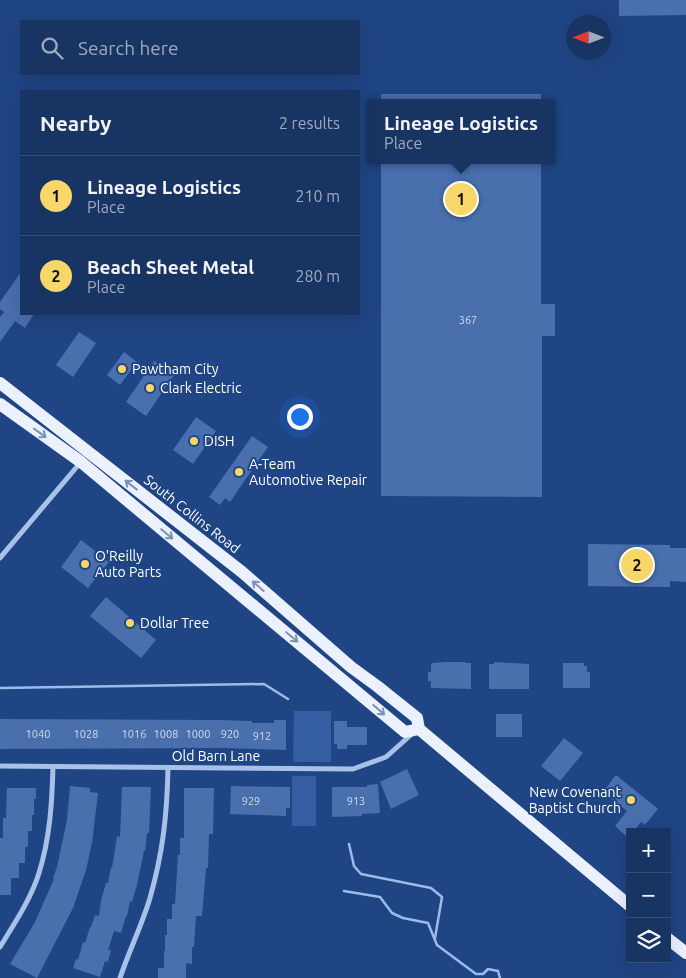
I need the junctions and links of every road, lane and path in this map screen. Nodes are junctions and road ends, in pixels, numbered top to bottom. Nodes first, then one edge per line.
1 (0, 383) edge
2 (0, 404) edge
3 (89, 452) junction
4 (80, 462) junction
5 (0, 558) edge
6 (356, 671) junction
7 (343, 679) junction
8 (419, 728) junction
9 (0, 766) edge
10 (53, 767) junction
11 (168, 768) junction
12 (626, 903) edge
13 (671, 941) edge
14 (0, 947) edge
15 (686, 953) edge
16 (120, 978) edge

1 - 3 main road, South Collins Road
2 -> 4 main road
3 - 4 street
6 -> 3 main road, South Collins Road
4 - 5 street
4 -> 7 main road
6 - 7 main road
6 - 8 main road, South Collins Road
7 -> 8 main road
8 - 11 street, Old Barn Lane
8 - 12 main road, South Collins Road
9 - 10 street, Old Barn Lane
10 - 11 street, Old Barn Lane
10 - 14 street
11 - 16 street
13 - 15 main road

